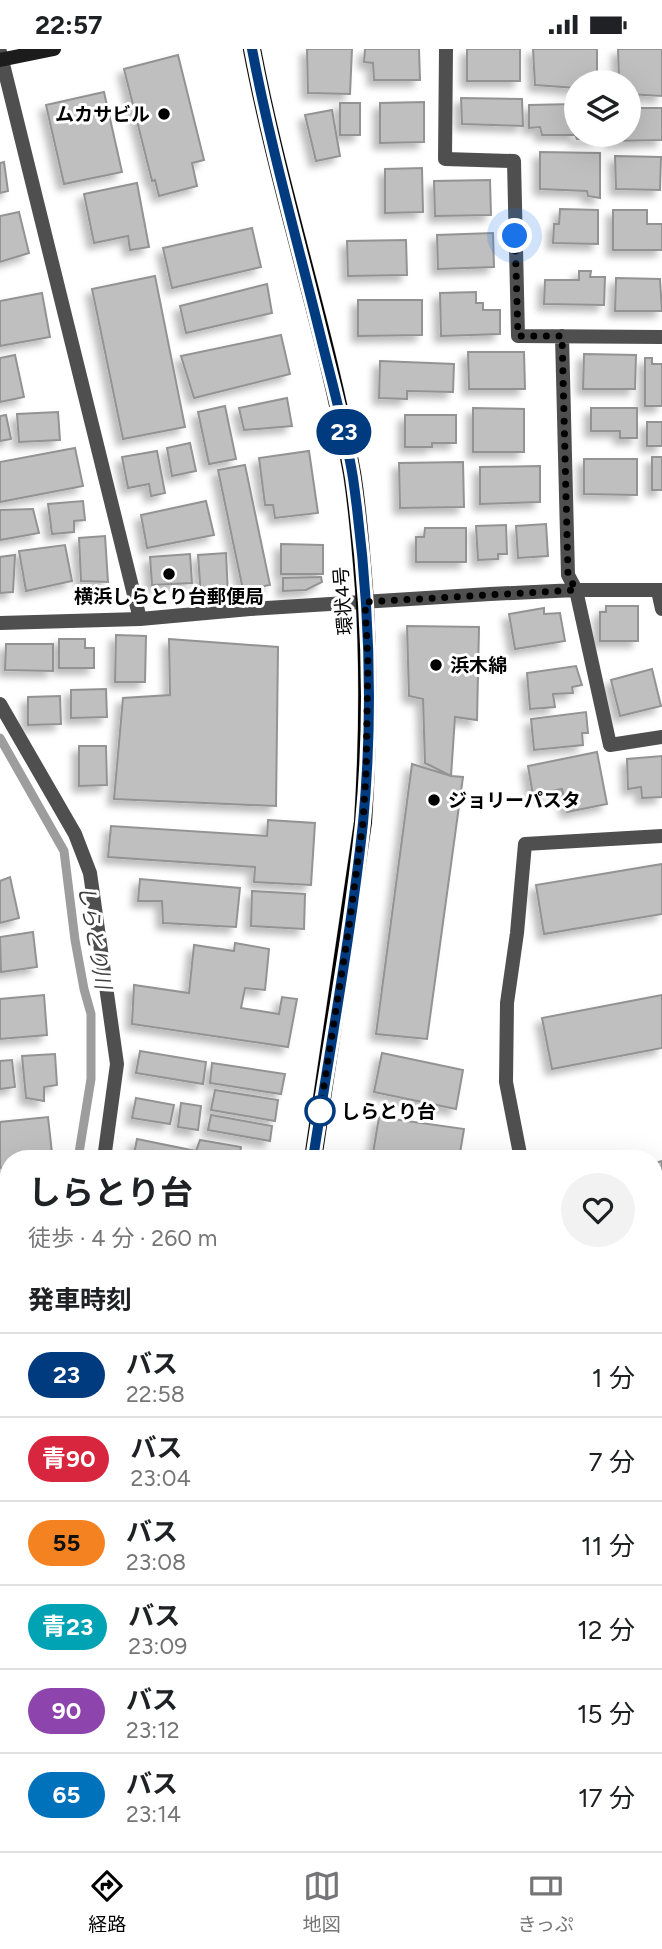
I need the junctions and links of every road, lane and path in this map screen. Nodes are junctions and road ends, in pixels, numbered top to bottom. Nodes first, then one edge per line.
1 (54, 49) edge
2 (251, 49) edge
3 (446, 49) edge
4 (1, 57) edge
5 (562, 336) junction
6 (662, 337) edge
7 (576, 590) junction
8 (660, 591) edge
9 (365, 602) junction
10 (662, 609) edge
11 (140, 619) junction
12 (0, 624) edge
13 (0, 704) edge
14 (662, 737) edge
15 (662, 836) edge
16 (105, 1150) edge
17 (314, 1150) edge
18 (519, 1150) edge

1 - 4 street
2 - 9 main road, 環状4号
3 - 5 street
4 - 11 street
5 - 6 street
5 - 7 street
7 - 8 street
7 - 9 street
7 - 14 street
8 - 10 street
9 - 11 street
9 - 17 main road, 環状4号
11 - 12 street
13 - 16 street
15 - 18 street

